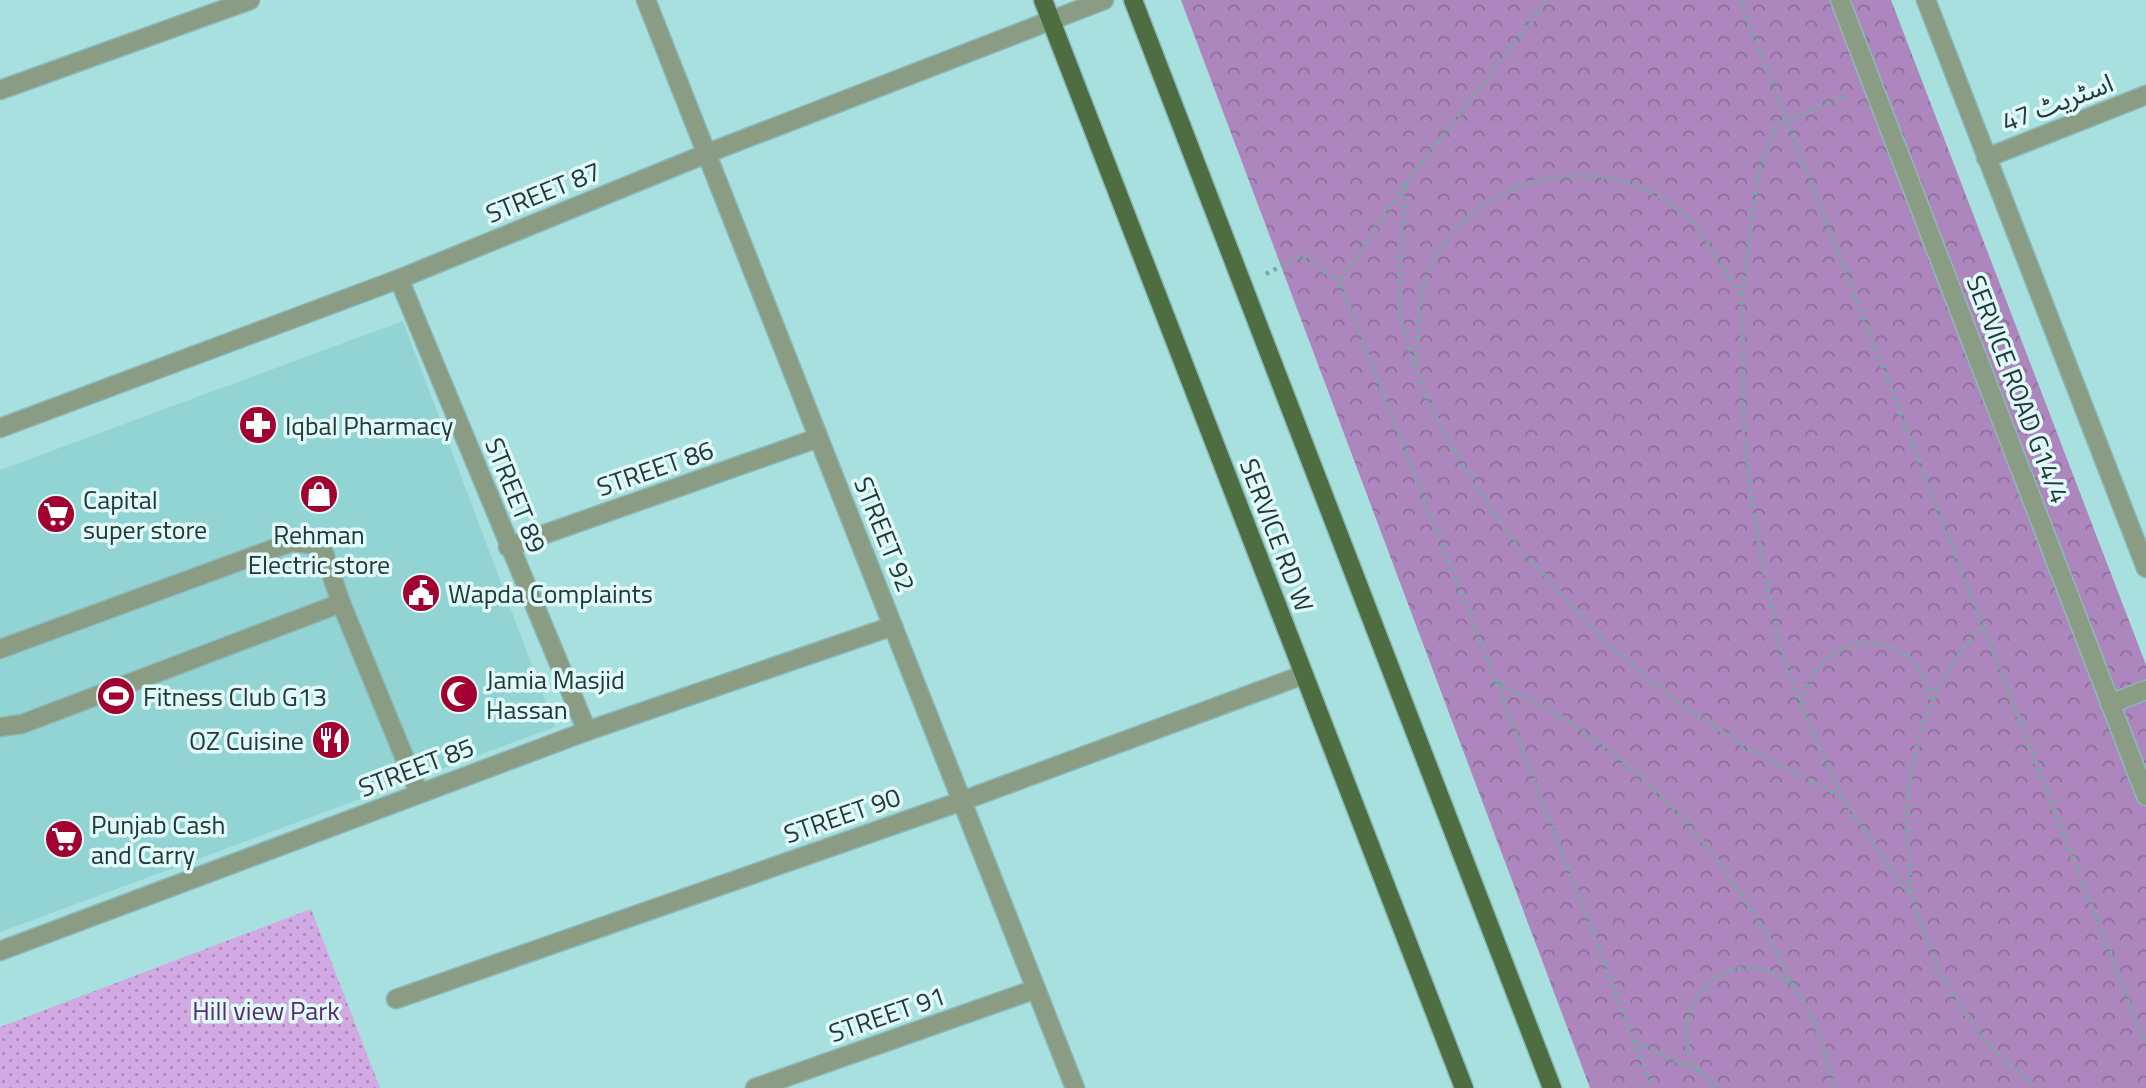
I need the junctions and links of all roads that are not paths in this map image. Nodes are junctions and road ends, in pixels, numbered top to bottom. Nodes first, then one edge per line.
1 (250, 0) edge
2 (646, 0) edge
3 (1043, 0) edge
4 (1104, 0) edge
5 (1133, 0) edge
6 (1840, 0) edge
7 (1926, 0) edge
8 (1051, 20) junction
9 (0, 90) edge
10 (2146, 95) edge
11 (708, 153) junction
12 (1986, 158) junction
13 (399, 279) junction
14 (0, 428) edge
15 (818, 438) junction
16 (508, 547) junction
17 (2146, 568) edge
18 (341, 603) junction
19 (893, 626) junction
20 (0, 649) edge
21 (1303, 675) junction
22 (2146, 690) edge
23 (2110, 704) junction
24 (0, 727) edge
25 (586, 731) junction
26 (419, 793) junction
27 (2146, 796) edge
28 (962, 801) junction
29 (0, 951) edge
30 (1036, 989) junction
31 (396, 999) dead end
32 (755, 1088) edge
33 (1075, 1088) edge
34 (1464, 1088) edge
35 (1552, 1088) edge

1 - 9 street
2 - 11 street, STREET 92
3 - 8 main road, SERVICE RD W
4 - 8 street, STREET 87
5 - 35 main road
6 - 23 street, SERVICE ROAD G14/4
7 - 12 street, SERVICE ROAD G14/4
8 - 11 street, STREET 87
8 - 21 main road, SERVICE RD W
10 - 12 street, اسٹریٹ 47
11 - 13 street, STREET 87
11 - 15 street, STREET 92
12 - 17 street, SERVICE ROAD G14/4
13 - 14 street, STREET 87
13 - 16 street, STREET 89
15 - 16 street, STREET 86
15 - 19 street, STREET 92
16 - 25 street, STREET 89
18 - 20 street
18 - 24 street
18 - 26 street
19 - 25 street, STREET 85
19 - 28 street, STREET 92
21 - 28 street, STREET 90
21 - 34 main road, SERVICE RD W
22 - 23 street
23 - 27 street, SERVICE ROAD G14/4
25 - 26 street, STREET 85
26 - 29 street, STREET 85
28 - 30 street, STREET 92
28 - 31 street, STREET 90
30 - 32 street, STREET 91
30 - 33 street, STREET 92

